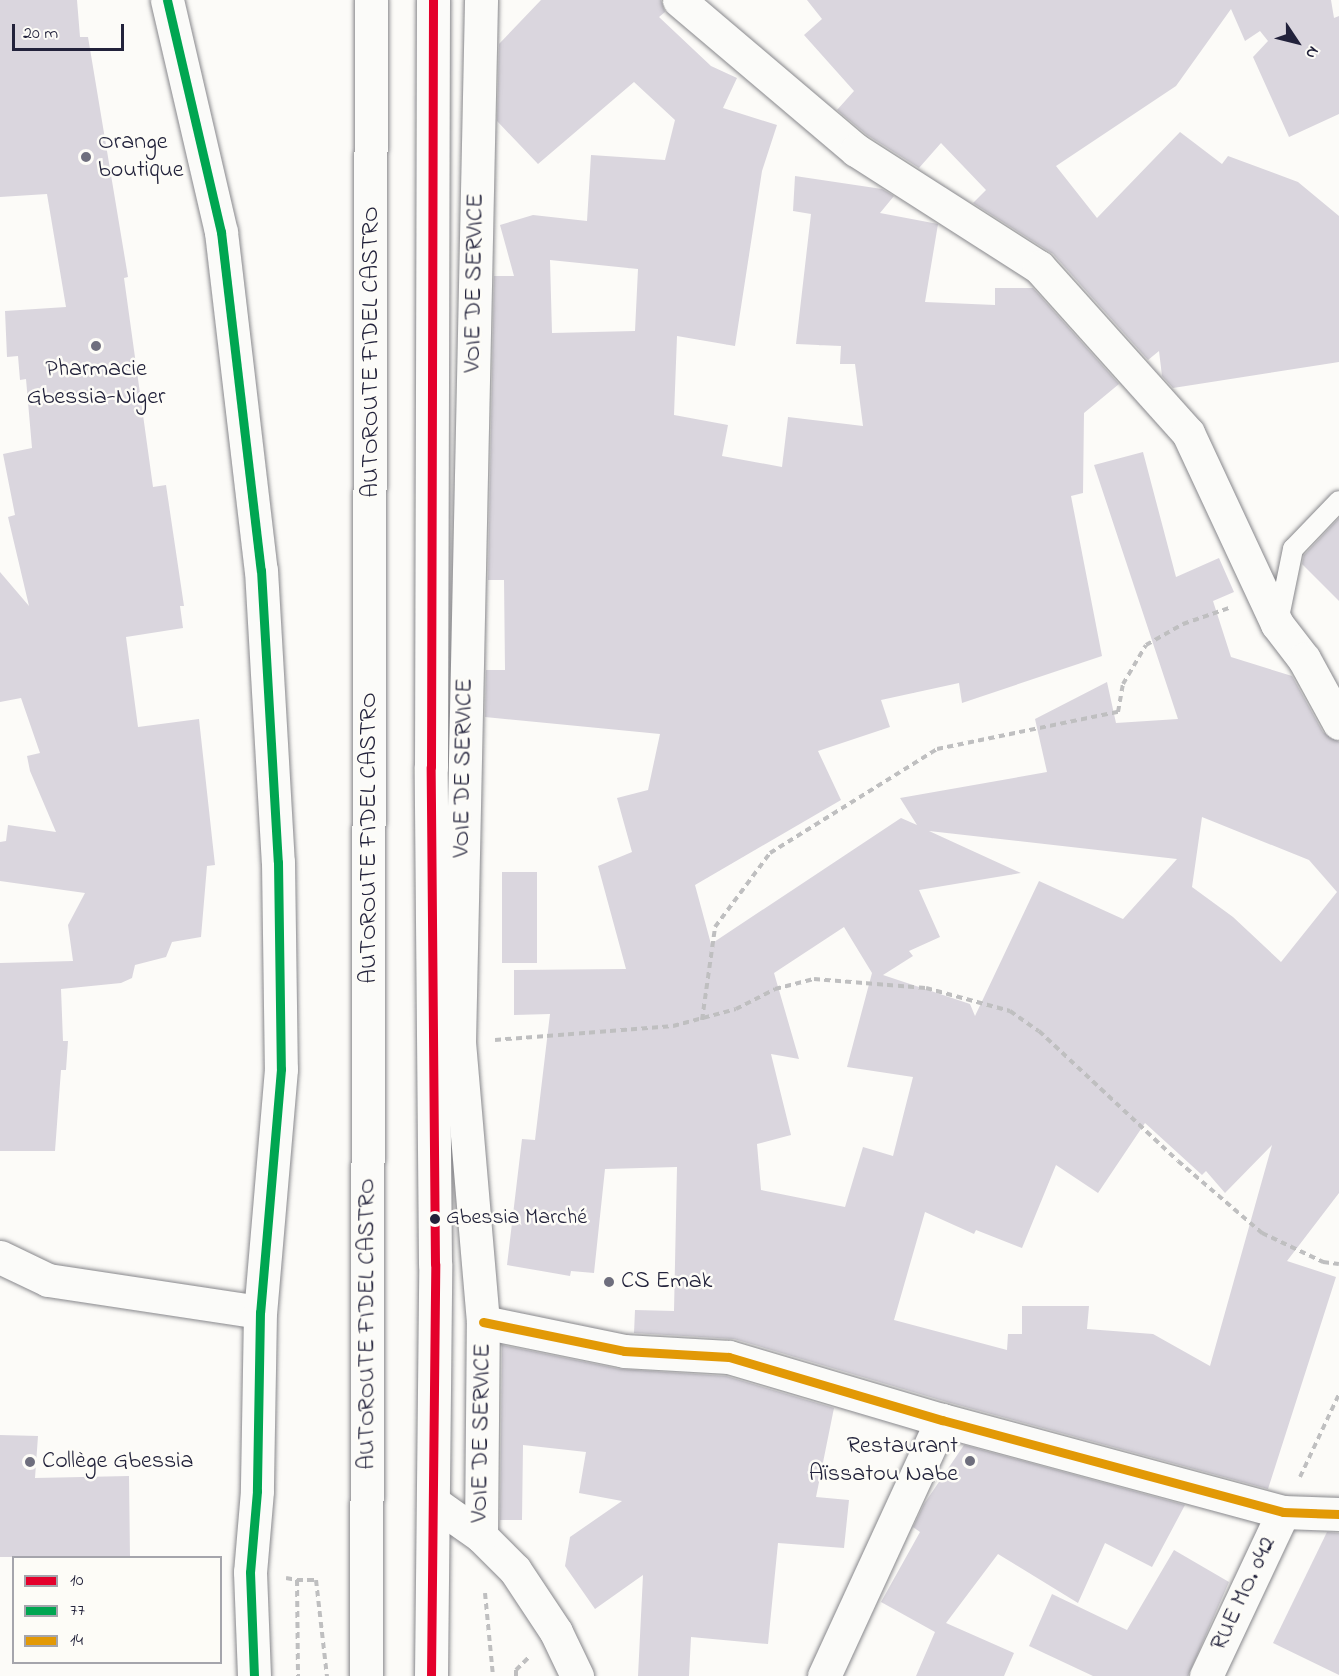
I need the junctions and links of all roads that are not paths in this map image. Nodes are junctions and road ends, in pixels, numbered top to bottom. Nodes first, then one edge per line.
1 (167, 0) edge
2 (371, 0) edge
3 (433, 0) edge
4 (481, 0) edge
5 (679, 0) edge
6 (1339, 501) edge
7 (1270, 610) junction
8 (1339, 723) edge
9 (0, 1257) edge
10 (260, 1312) junction
11 (483, 1322) junction
12 (942, 1420) junction
13 (433, 1502) junction
14 (1283, 1512) junction
15 (1339, 1514) edge
16 (481, 1536) junction
17 (254, 1676) edge
18 (366, 1676) edge
19 (431, 1676) edge
20 (577, 1676) edge
21 (824, 1676) edge
22 (1206, 1676) edge

1 - 10 main road
2 - 18 main road, AUTOROUTE FIDEL CASTRO
3 - 13 main road
4 - 11 main road, VOIE DE SERVICE
5 - 7 main road
6 - 7 lane
7 - 8 main road
9 - 10 main road
10 - 17 main road
11 - 12 main road
11 - 16 main road, VOIE DE SERVICE
12 - 14 main road
12 - 21 main road
13 - 16 main road
13 - 19 main road
14 - 15 main road
14 - 22 main road, RUE MO. 042
16 - 20 main road

